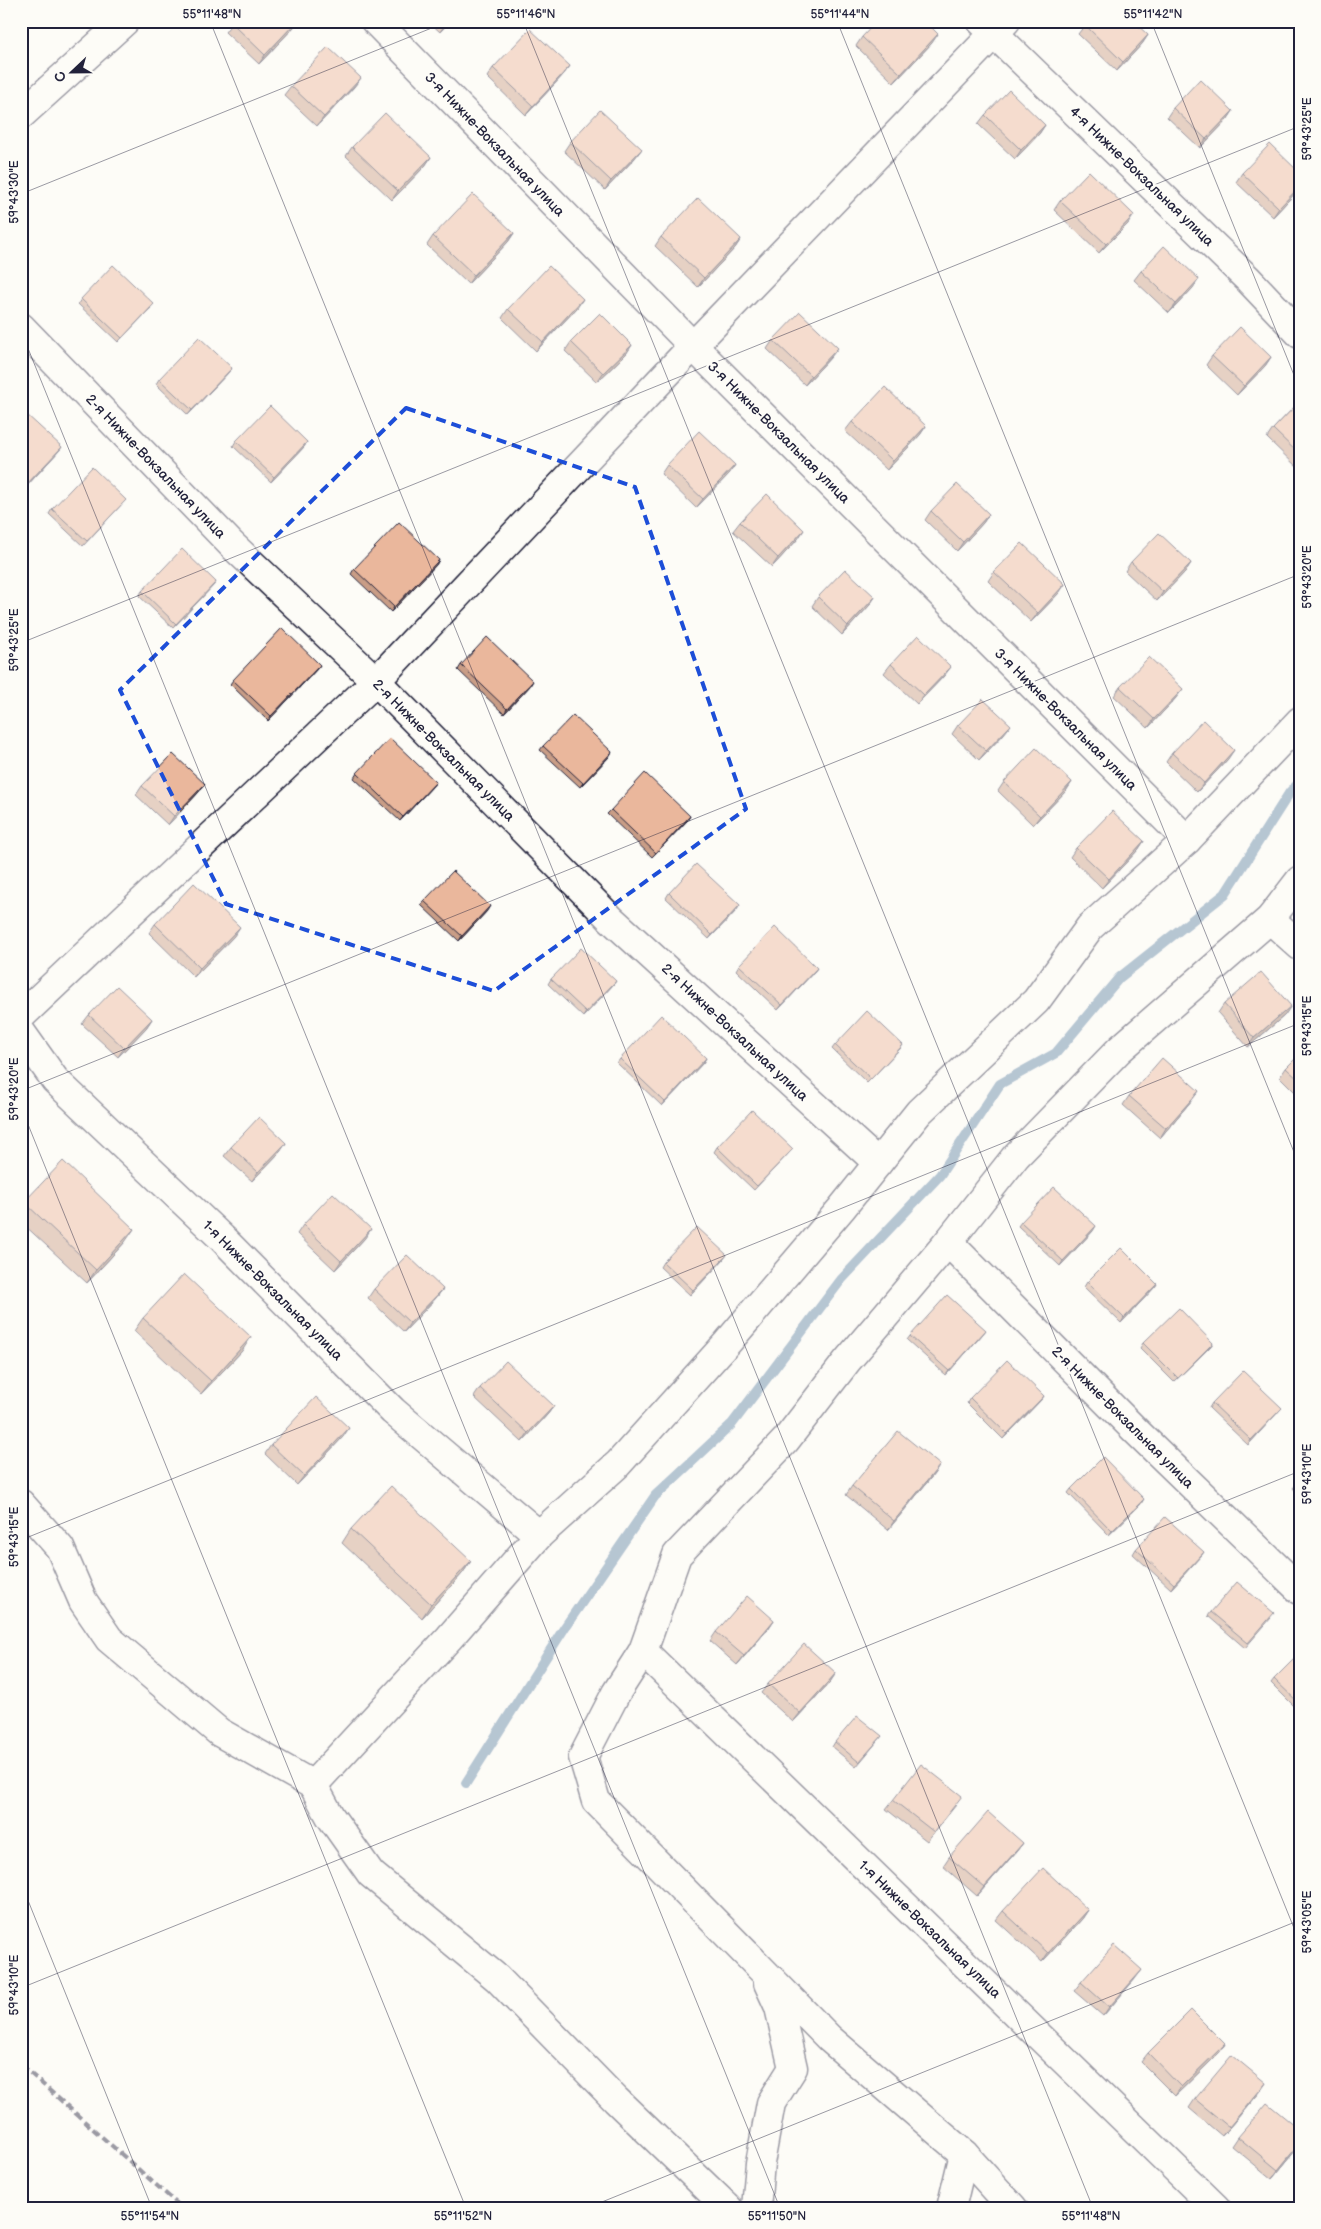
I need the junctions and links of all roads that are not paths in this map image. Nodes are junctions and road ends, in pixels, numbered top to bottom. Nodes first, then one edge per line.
1 (125, 21) edge
2 (375, 21) edge
3 (994, 26) edge
4 (21, 115) edge
5 (21, 327) edge
6 (1300, 334) edge
7 (693, 346) junction
8 (376, 681) junction
9 (1300, 721) edge
10 (1187, 840) junction
11 (1300, 880) edge
12 (1270, 919) junction
13 (1300, 946) edge
14 (21, 1016) edge
15 (21, 1032) edge
16 (878, 1163) junction
17 (948, 1242) junction
18 (21, 1504) edge
19 (540, 1535) junction
20 (1300, 1590) edge
21 (643, 1651) junction
22 (313, 1786) junction
23 (761, 1969) junction
24 (964, 2154) junction
25 (728, 2208) edge
26 (756, 2208) edge
27 (951, 2208) edge
28 (1013, 2208) edge
29 (1216, 2208) edge

1 - 4 street
2 - 7 street, 3-я Нижне-Вокзальная улица
3 - 6 street, 4-я Нижне-Вокзальная улица
3 - 7 street
5 - 8 street, 2-я Нижне-Вокзальная улица
7 - 8 street
7 - 10 street, 3-я Нижне-Вокзальная улица
8 - 14 street
8 - 16 street, 2-я Нижне-Вокзальная улица
9 - 10 street
10 - 16 street
11 - 12 street
12 - 13 street
12 - 17 street
15 - 19 street, 1-я Нижне-Вокзальная улица
16 - 19 street
17 - 20 street, 2-я Нижне-Вокзальная улица
17 - 21 street
18 - 22 street
19 - 22 street
21 - 23 street
21 - 29 street, 1-я Нижне-Вокзальная улица
22 - 25 street
23 - 24 street
23 - 26 street
24 - 27 street
24 - 28 street

